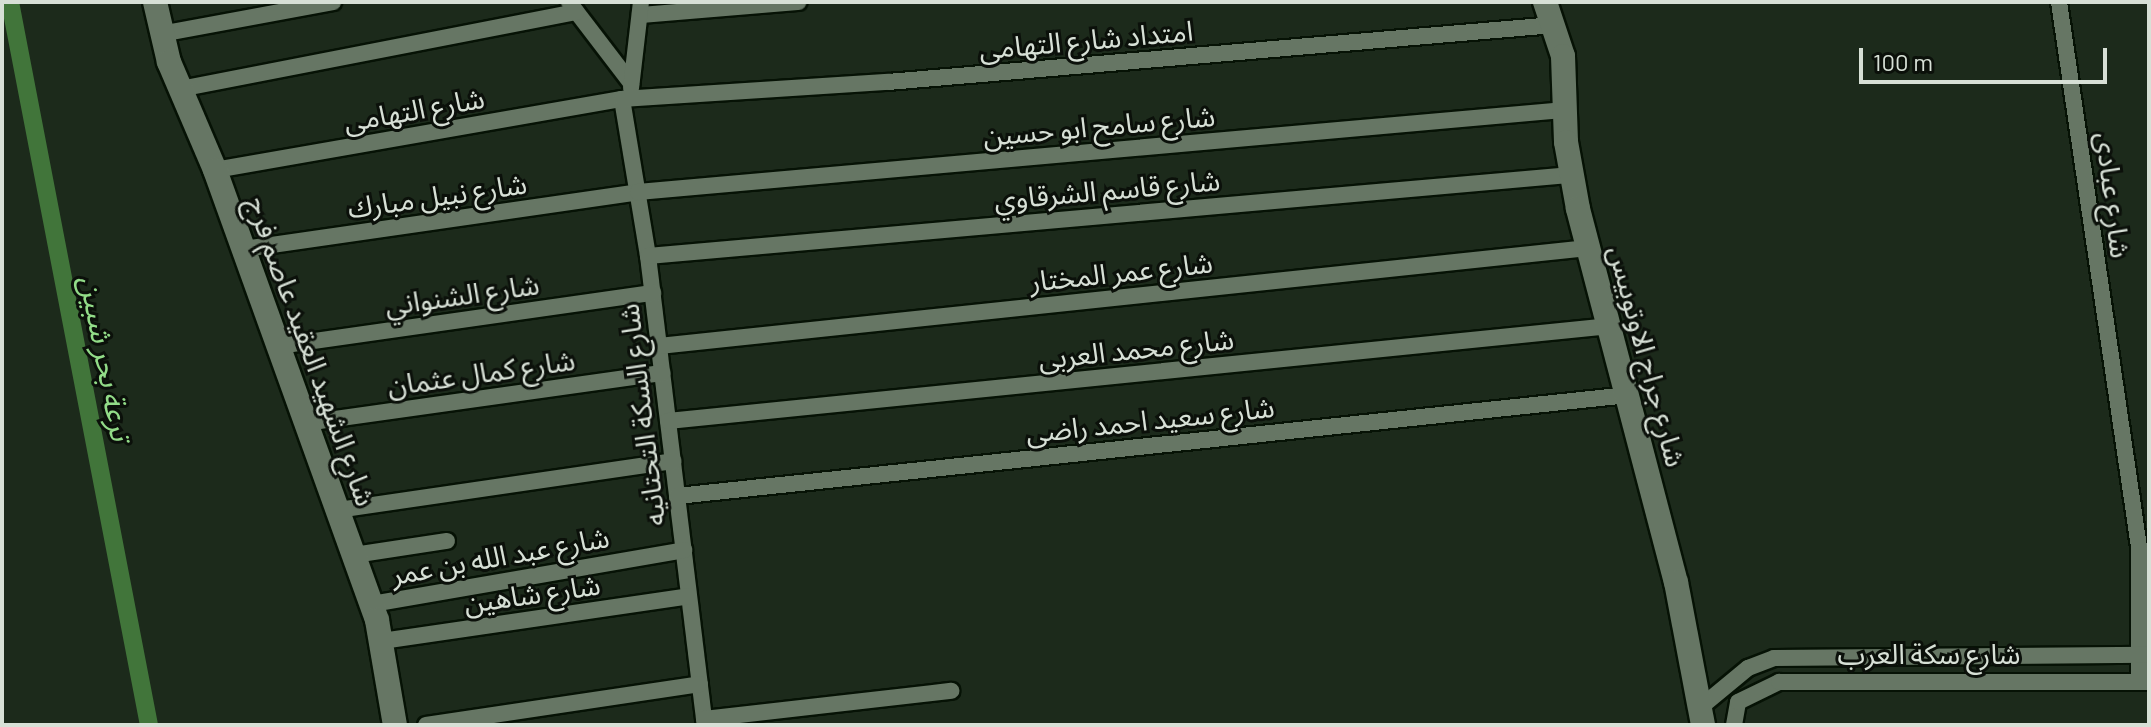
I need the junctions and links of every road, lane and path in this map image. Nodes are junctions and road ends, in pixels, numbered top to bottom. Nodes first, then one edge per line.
1 (155, 2) edge
2 (333, 2) edge
3 (798, 2) edge
4 (1545, 2) edge
5 (2059, 2) edge
6 (573, 7) edge
7 (640, 9) edge
8 (1554, 25) junction
9 (161, 34) junction
10 (180, 89) junction
11 (627, 93) junction
12 (1565, 110) junction
13 (215, 170) junction
14 (1571, 175) junction
15 (638, 192) junction
16 (1588, 248) junction
17 (244, 249) junction
18 (648, 256) junction
19 (653, 293) junction
20 (1610, 326) junction
21 (279, 346) junction
22 (659, 346) junction
23 (663, 373) junction
24 (1628, 395) junction
25 (668, 421) junction
26 (306, 423) junction
27 (673, 461) junction
28 (677, 496) junction
29 (338, 510) junction
30 (447, 541) dead end
31 (684, 550) junction
32 (354, 555) junction
33 (689, 596) junction
34 (372, 604) junction
35 (382, 641) junction
36 (2145, 655) edge
37 (2144, 682) edge
38 (700, 684) junction
39 (951, 691) dead end
40 (1703, 715) edge
41 (705, 722) edge
42 (395, 725) edge
43 (426, 725) edge
44 (1734, 725) edge

1 - 9 street, شارع الشهيد العقيد عاصم فرج
2 - 9 street
3 - 7 street
4 - 8 street, شارع جراج الاوتوبيس
5 - 36 street, شارع عبادى
6 - 10 street
6 - 11 street
7 - 11 street
8 - 11 street, امتداد شارع التهامى
8 - 12 street, شارع جراج الاوتوبيس
9 - 10 street, شارع الشهيد العقيد عاصم فرج
10 - 13 street, شارع الشهيد العقيد عاصم فرج
11 - 13 street, شارع التهامى
11 - 15 street, شارع السكة التحتانيه
12 - 14 street, شارع جراج الاوتوبيس
12 - 15 street, شارع سامح ابو حسين
13 - 17 street, شارع الشهيد العقيد عاصم فرج
14 - 16 street, شارع جراج الاوتوبيس
14 - 18 street, شارع قاسم الشرقاوي
15 - 17 street, شارع نبيل مبارك
15 - 18 street, شارع السكة التحتانيه
16 - 20 street, شارع جراج الاوتوبيس
16 - 22 street, شارع عمر المختار
17 - 21 street, شارع الشهيد العقيد عاصم فرج
18 - 19 street, شارع السكة التحتانيه
19 - 21 street, شارع الشنواني
19 - 22 street, شارع السكة التحتانيه
20 - 24 street, شارع جراج الاوتوبيس
20 - 25 street, شارع محمد العربى
21 - 26 street, شارع الشهيد العقيد عاصم فرج
22 - 23 street, شارع السكة التحتانيه
23 - 25 street, شارع السكة التحتانيه
23 - 26 street, شارع كمال عثمان
24 - 28 street, شارع سعيد احمد راضى
24 - 40 street, شارع جراج الاوتوبيس
25 - 27 street, شارع السكة التحتانيه
26 - 29 street, شارع الشهيد العقيد عاصم فرج
27 - 28 street, شارع السكة التحتانيه
27 - 29 street
28 - 31 street, شارع السكة التحتانيه
29 - 32 street, شارع الشهيد العقيد عاصم فرج
30 - 32 street
31 - 33 street, شارع السكة التحتانيه
31 - 34 street, شارع عبد الله بن عمر
32 - 34 street, شارع الشهيد العقيد عاصم فرج
33 - 35 street, شارع شاهين
33 - 38 street, شارع السكة التحتانيه
34 - 35 street, شارع الشهيد العقيد عاصم فرج
35 - 42 street, شارع الشهيد العقيد عاصم فرج
36 - 37 street, شارع عبادى
36 - 40 street
37 - 44 street, شارع سكة العرب
38 - 41 street, شارع السكة التحتانيه
38 - 43 street
39 - 41 street

